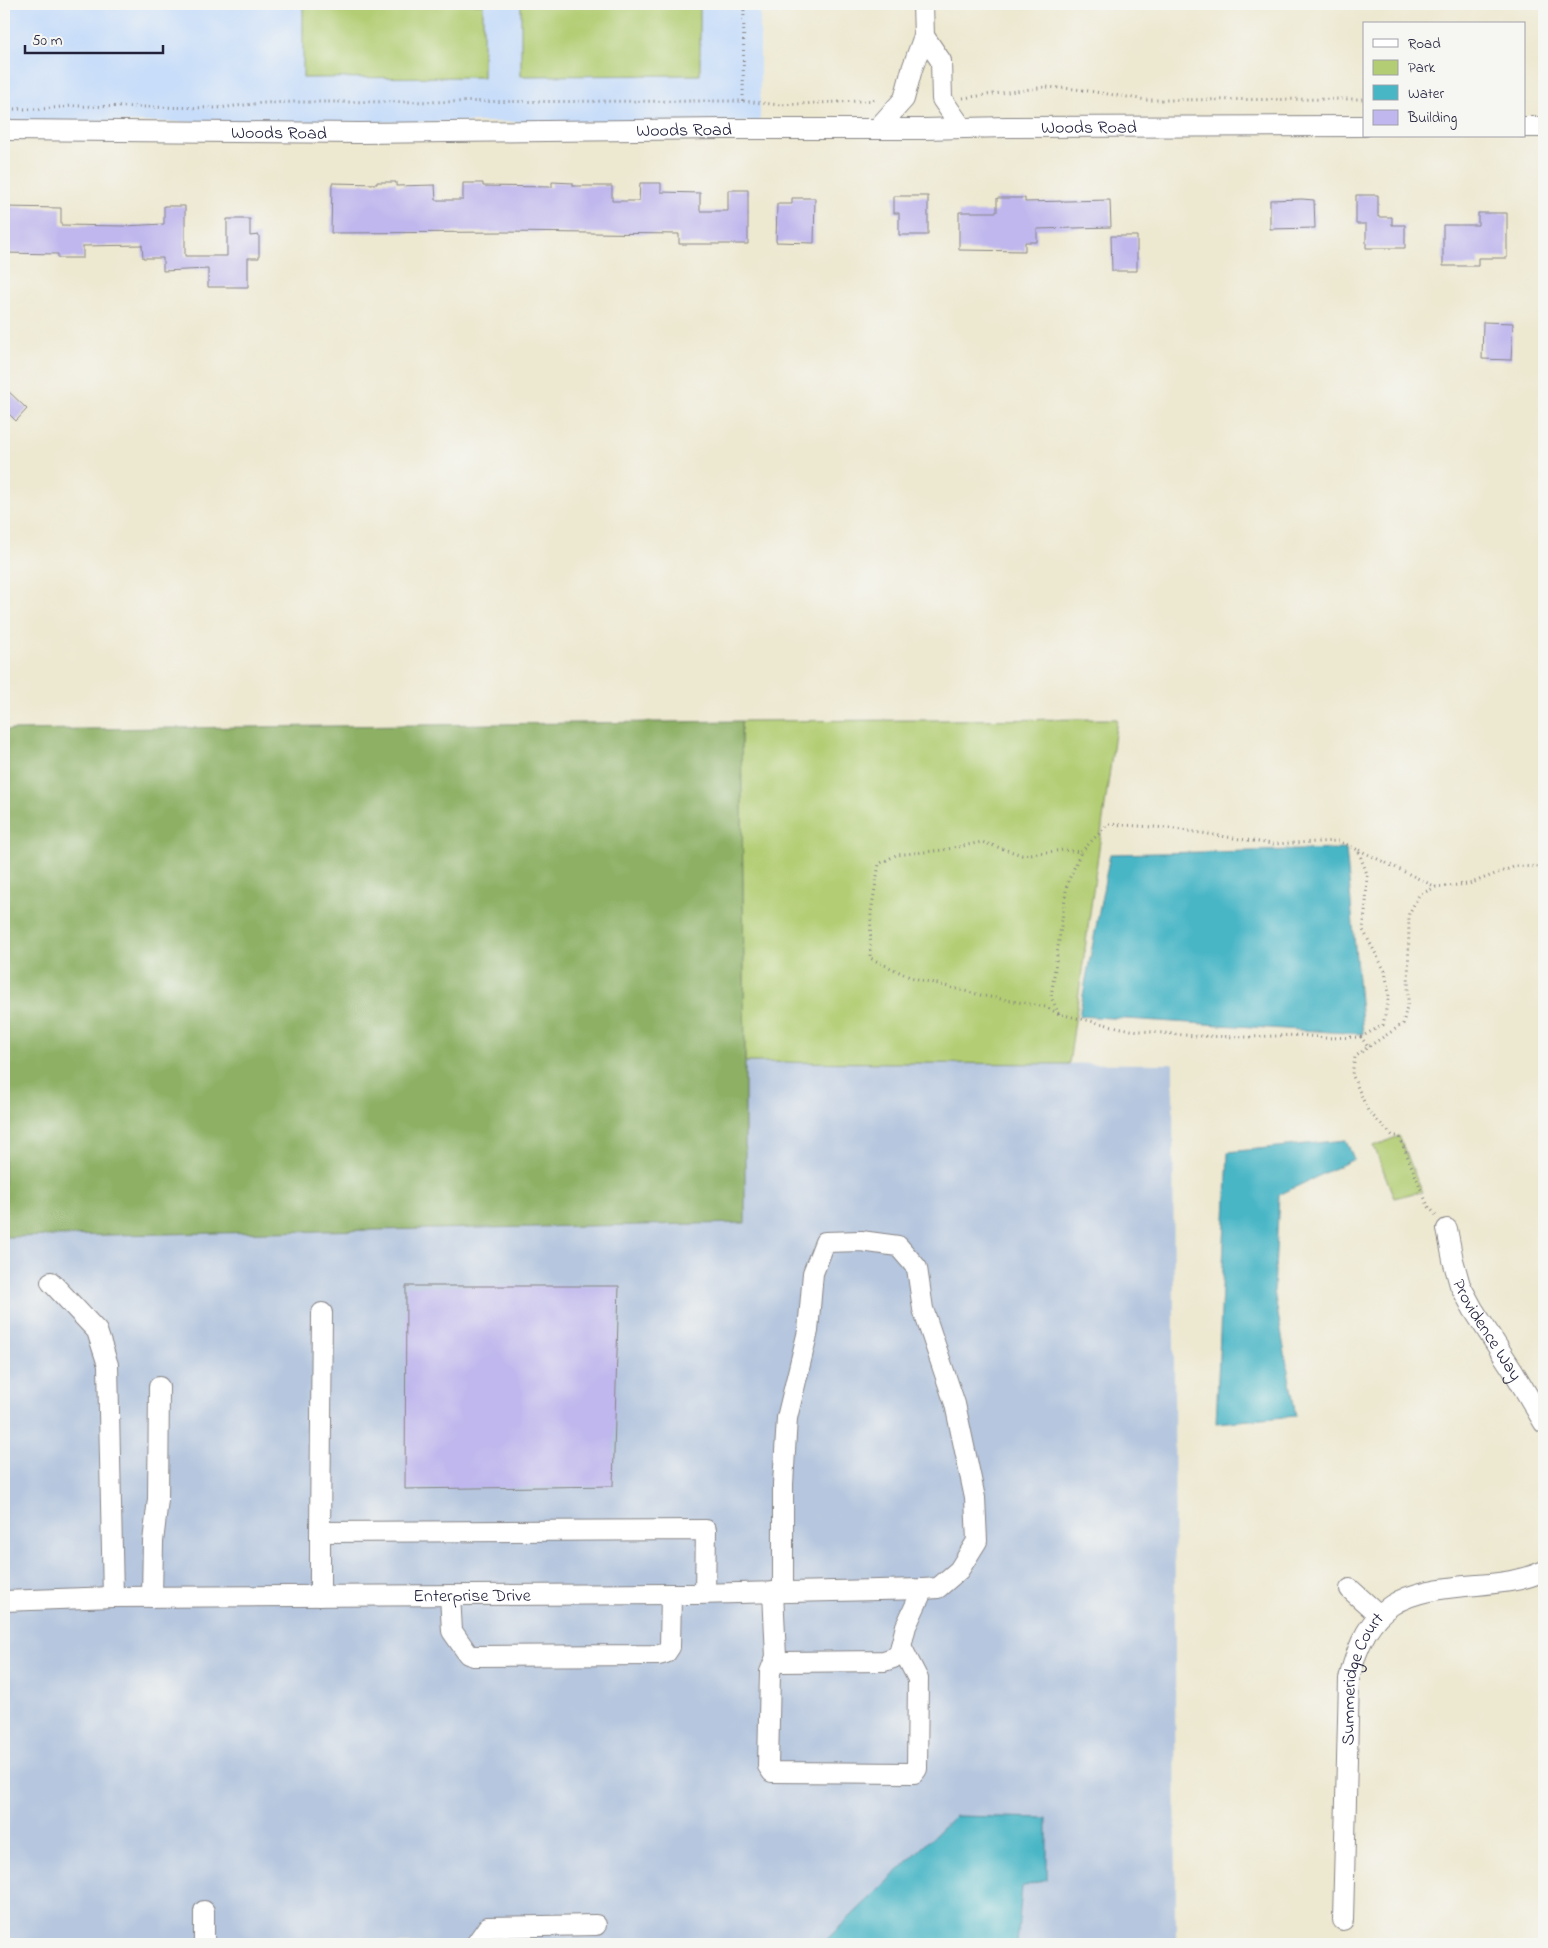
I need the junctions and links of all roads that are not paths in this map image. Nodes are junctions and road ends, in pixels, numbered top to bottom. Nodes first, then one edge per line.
1 (923, 4) edge
2 (924, 36) junction
3 (1363, 126) edge
4 (1526, 126) edge
5 (1544, 127) edge
6 (962, 128) junction
7 (877, 129) junction
8 (4, 130) edge
9 (1447, 1229) road end
10 (51, 1282) dead end
11 (322, 1312) dead end
12 (159, 1386) dead end
13 (1544, 1423) edge
14 (320, 1532) junction
15 (1544, 1571) edge
16 (930, 1589) junction
17 (1350, 1589) dead end
18 (778, 1592) junction
19 (705, 1593) junction
20 (671, 1594) junction
21 (450, 1595) junction
22 (320, 1596) junction
23 (113, 1597) junction
24 (152, 1597) junction
25 (4, 1601) edge
26 (1379, 1615) junction
27 (901, 1646) junction
28 (776, 1656) junction
29 (204, 1911) dead end
30 (1343, 1920) dead end
31 (596, 1925) dead end
32 (204, 1944) edge
33 (476, 1944) edge

1 - 2 street
2 - 6 street
2 - 7 street
3 - 6 street, Woods Road
4 - 5 street
6 - 7 street, Woods Road
7 - 8 street, Woods Road
9 - 13 street, Providence Way
10 - 23 street
11 - 14 street
12 - 24 street
14 - 19 street
14 - 22 street
15 - 26 street, Summeridge Court
16 - 18 street, Enterprise Drive
16 - 18 street
16 - 27 street
17 - 26 street
18 - 19 street, Enterprise Drive
18 - 28 street
19 - 20 street, Enterprise Drive
20 - 21 street, Enterprise Drive
20 - 21 street
21 - 22 street, Enterprise Drive
22 - 24 street, Enterprise Drive
23 - 24 street, Enterprise Drive
23 - 25 street, Enterprise Drive
26 - 30 street, Summeridge Court
27 - 28 street
27 - 28 street
29 - 32 street
31 - 33 street

